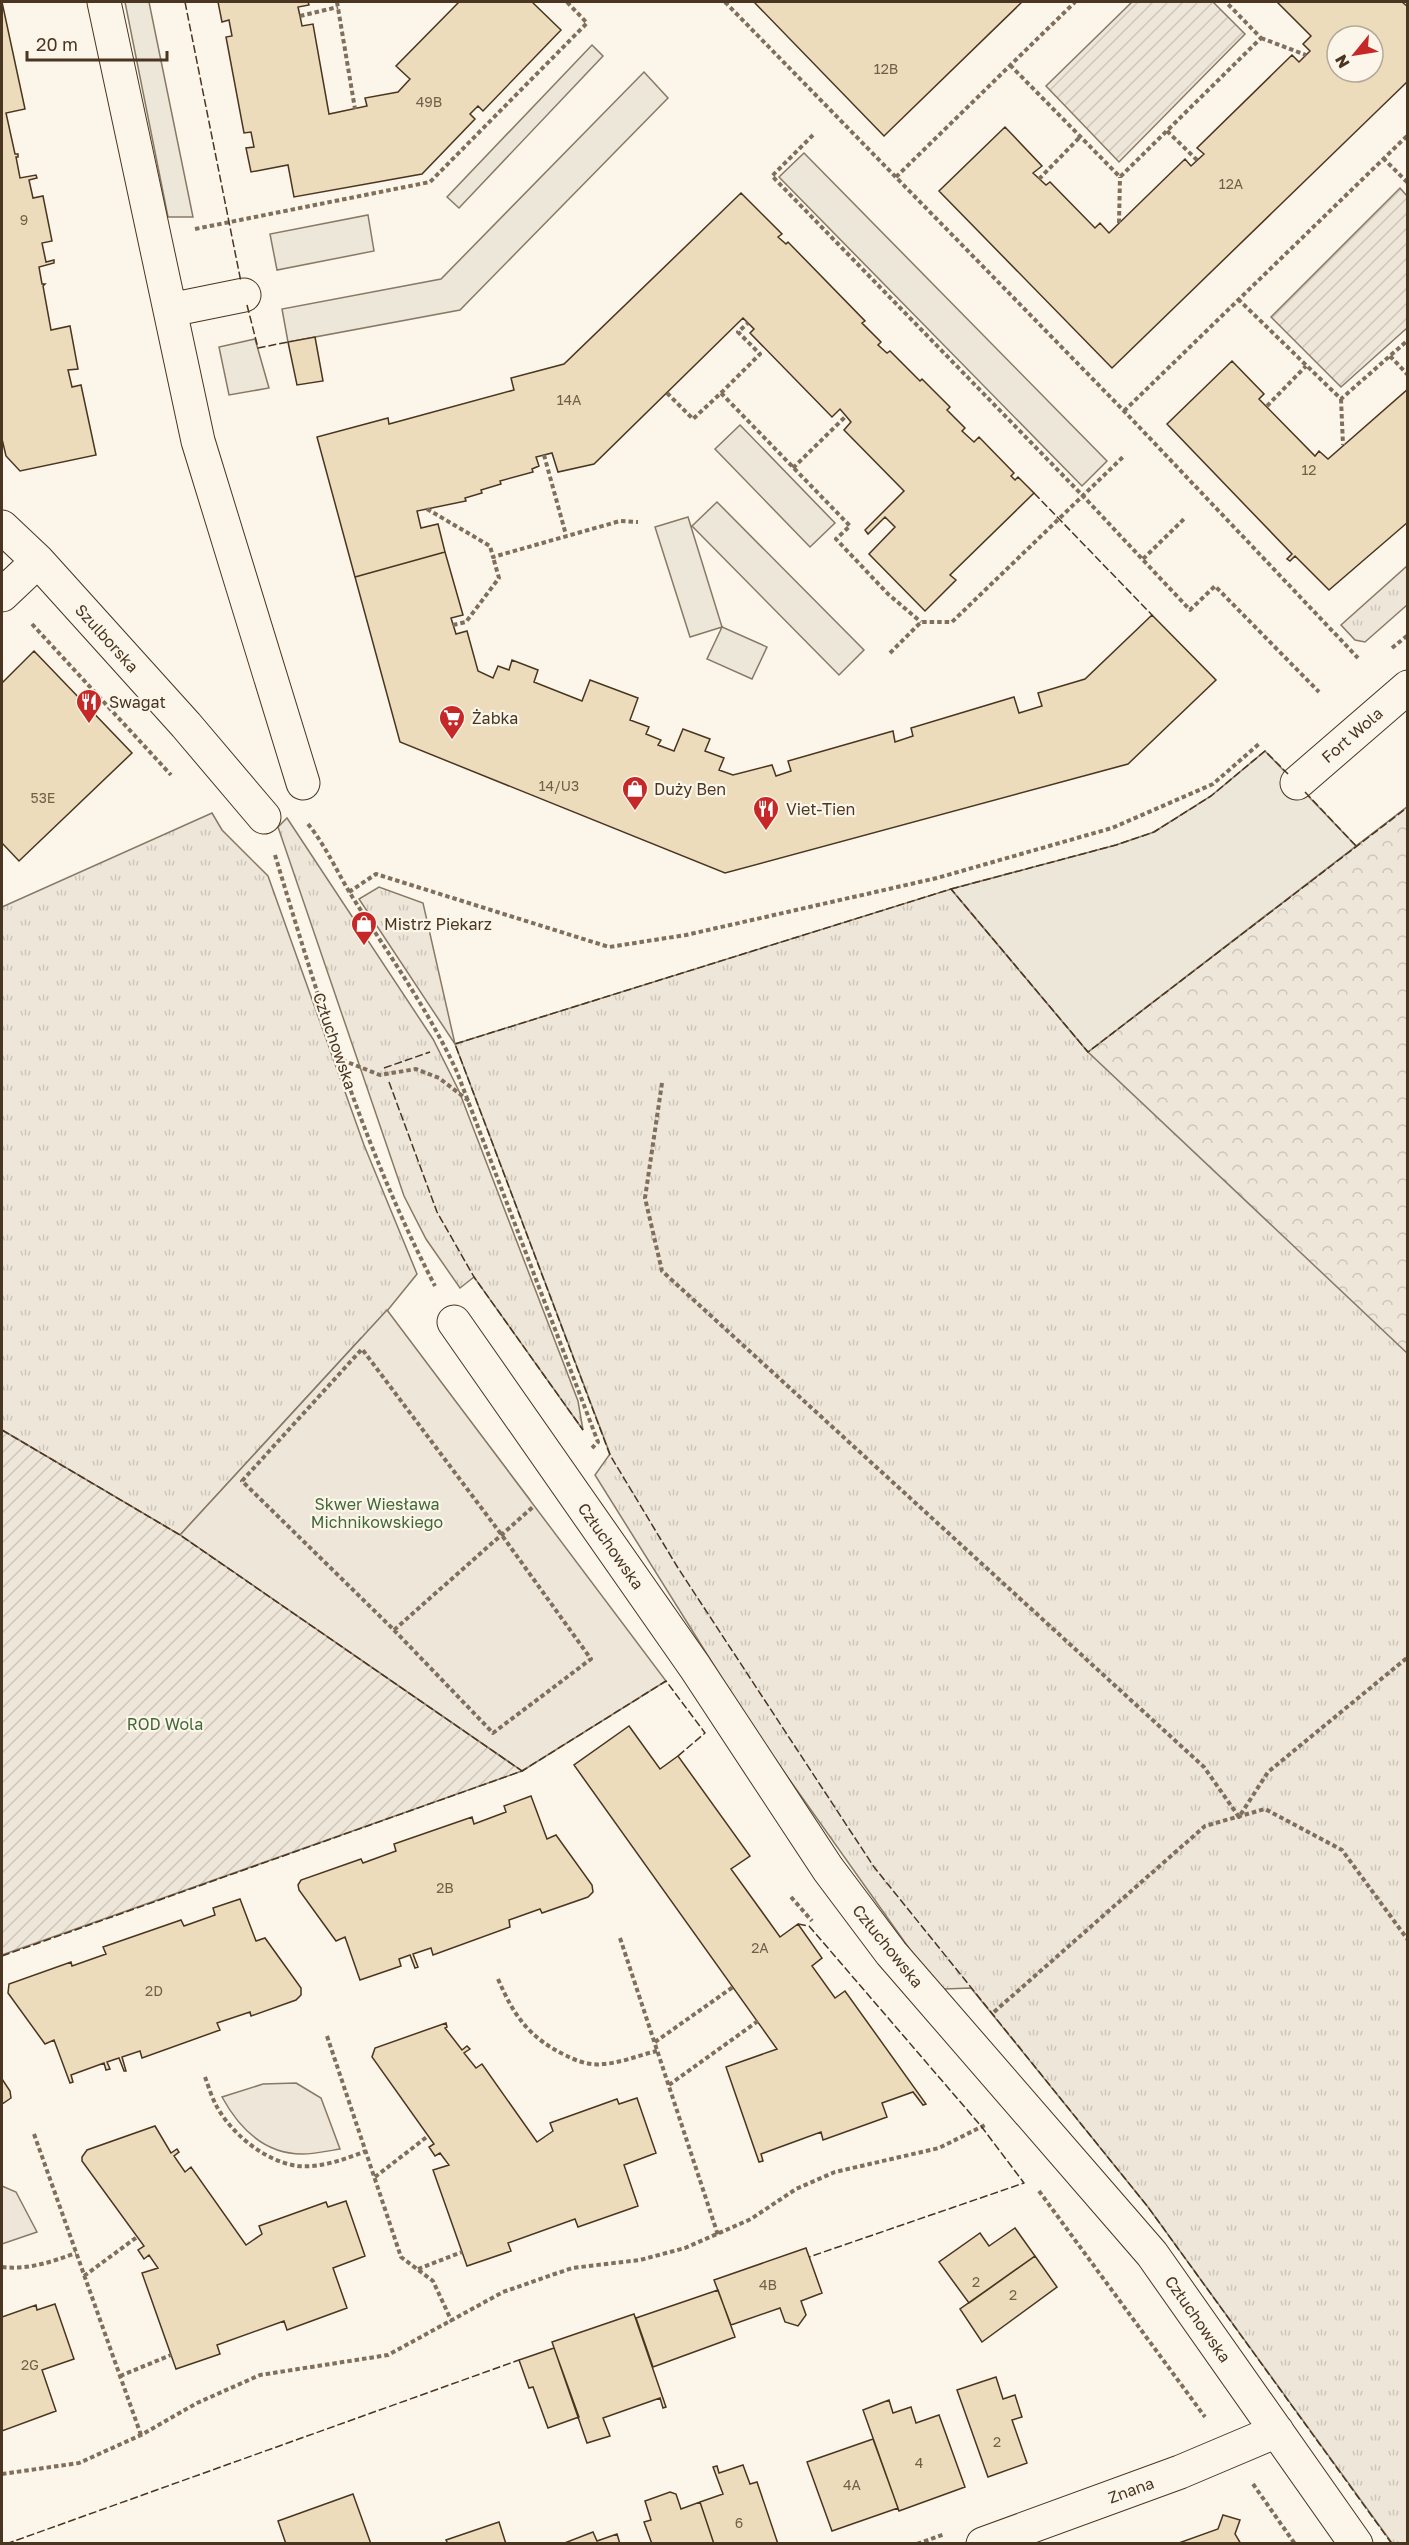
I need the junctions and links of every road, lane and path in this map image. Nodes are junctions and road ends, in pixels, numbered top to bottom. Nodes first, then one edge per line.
1 (104, 2) edge
2 (337, 2) edge
3 (567, 2) edge
4 (725, 2) edge
5 (1075, 2) edge
6 (1226, 2) edge
7 (338, 7) junction
8 (300, 16) dead end
9 (1261, 38) junction
10 (1306, 56) dead end
11 (1010, 65) junction
12 (355, 109) dead end
13 (1167, 130) junction
14 (813, 135) dead end
15 (1407, 135) edge
16 (1080, 137) junction
17 (1383, 158) junction
18 (1197, 160) dead end
19 (896, 177) junction
20 (1120, 177) junction
21 (1039, 179) dead end
22 (1407, 183) edge
23 (1119, 223) dead end
24 (195, 229) dead end
25 (244, 295) dead end
26 (1238, 299) junction
27 (170, 310) junction
28 (748, 323) dead end
29 (1407, 340) edge
30 (1390, 356) junction
31 (1306, 366) junction
32 (1407, 375) edge
33 (667, 393) dead end
34 (721, 393) junction
35 (1341, 399) junction
36 (1267, 406) dead end
37 (1125, 411) junction
38 (846, 416) dead end
39 (1343, 445) dead end
40 (544, 455) dead end
41 (1124, 456) dead end
42 (793, 468) junction
43 (1083, 496) junction
44 (427, 509) dead end
45 (1185, 518) dead end
46 (638, 522) dead end
47 (2, 527) edge
48 (566, 535) junction
49 (493, 556) junction
50 (1143, 559) junction
51 (38, 561) junction
52 (3, 594) edge
53 (921, 622) junction
54 (453, 625) dead end
55 (890, 653) dead end
56 (1358, 658) dead end
57 (1407, 687) edge
58 (1319, 692) dead end
59 (1260, 743) dead end
60 (172, 777) dead end
61 (303, 783) dead end
62 (1296, 783) dead end
63 (260, 812) joint
64 (303, 818) dead end
65 (349, 892) junction
66 (342, 1060) junction
67 (662, 1083) dead end
68 (470, 1102) junction
69 (427, 1271) dead end
70 (454, 1322) dead end
71 (564, 1479) junction
72 (501, 1534) junction
73 (394, 1630) junction
74 (1407, 1657) edge
75 (1239, 1816) junction
76 (791, 1897) dead end
77 (814, 1923) dead end
78 (620, 1938) dead end
79 (1407, 1940) edge
80 (498, 1979) dead end
81 (733, 1987) dead end
82 (993, 2014) dead end
83 (758, 2021) dead end
84 (327, 2036) dead end
85 (654, 2042) junction
86 (657, 2050) junction
87 (205, 2077) dead end
88 (669, 2085) junction
89 (982, 2114) dead end
90 (34, 2134) dead end
91 (428, 2136) dead end
92 (366, 2151) junction
93 (375, 2177) junction
94 (1038, 2189) dead end
95 (718, 2235) junction
96 (137, 2237) dead end
97 (462, 2252) dead end
98 (76, 2253) junction
99 (2, 2267) edge
100 (417, 2269) junction
101 (84, 2276) junction
102 (452, 2322) junction
103 (171, 2355) dead end
104 (120, 2376) junction
105 (1277, 2431) junction
106 (141, 2435) junction
107 (1230, 2451) junction
108 (2, 2474) edge
109 (983, 2544) edge
110 (1294, 2544) edge
111 (1356, 2544) edge

1 - 27 street
2 - 7 path
3 - 24 path
4 - 19 path
5 - 11 path
6 - 9 path
7 - 8 path
7 - 12 path
9 - 10 path
9 - 13 path
11 - 16 path
11 - 19 path
13 - 18 path
13 - 20 path
14 - 43 path
15 - 17 path
16 - 20 path
16 - 21 path
17 - 22 path
17 - 26 path
19 - 37 path
20 - 23 path
25 - 27 street
26 - 31 path
26 - 37 path
27 - 61 street
28 - 34 path
29 - 30 path
30 - 32 path
30 - 35 path
31 - 35 path
31 - 36 path
33 - 34 path
34 - 42 path
35 - 39 path
37 - 56 path
38 - 42 path
40 - 48 path
41 - 43 path
42 - 53 path
43 - 50 path
43 - 53 path
44 - 49 path
45 - 50 path
46 - 48 path
47 - 51 street, Szulborska
48 - 49 path
49 - 54 path
50 - 58 path
51 - 52 street
51 - 63 street, Szulborska
52 - 60 path
53 - 55 path
57 - 62 street, Fort Wola
59 - 65 path
63 - 66 path, Człuchowska
64 - 65 path
65 - 68 path
66 - 68 path
66 - 69 path, Człuchowska
67 - 75 path
68 - 71 path
70 - 71 street, Człuchowska
71 - 72 path
71 - 105 street, Człuchowska
72 - 73 path
72 - 73 path
72 - 73 path
74 - 75 path
75 - 79 path
75 - 82 path
76 - 77 path
78 - 85 path
80 - 86 path
81 - 85 path
83 - 88 path
84 - 92 path
85 - 86 path
86 - 88 path
87 - 92 path
88 - 95 path
89 - 95 path
90 - 98 path
91 - 93 path
92 - 93 path
93 - 100 path
94 - 107 path
95 - 102 path
96 - 101 path
97 - 100 path
98 - 99 path
98 - 101 path
100 - 102 path
101 - 104 path
102 - 106 path
103 - 104 path
104 - 106 path
105 - 107 street, Znana
105 - 111 street, Człuchowska
106 - 108 path
107 - 109 street, Znana
107 - 110 path

